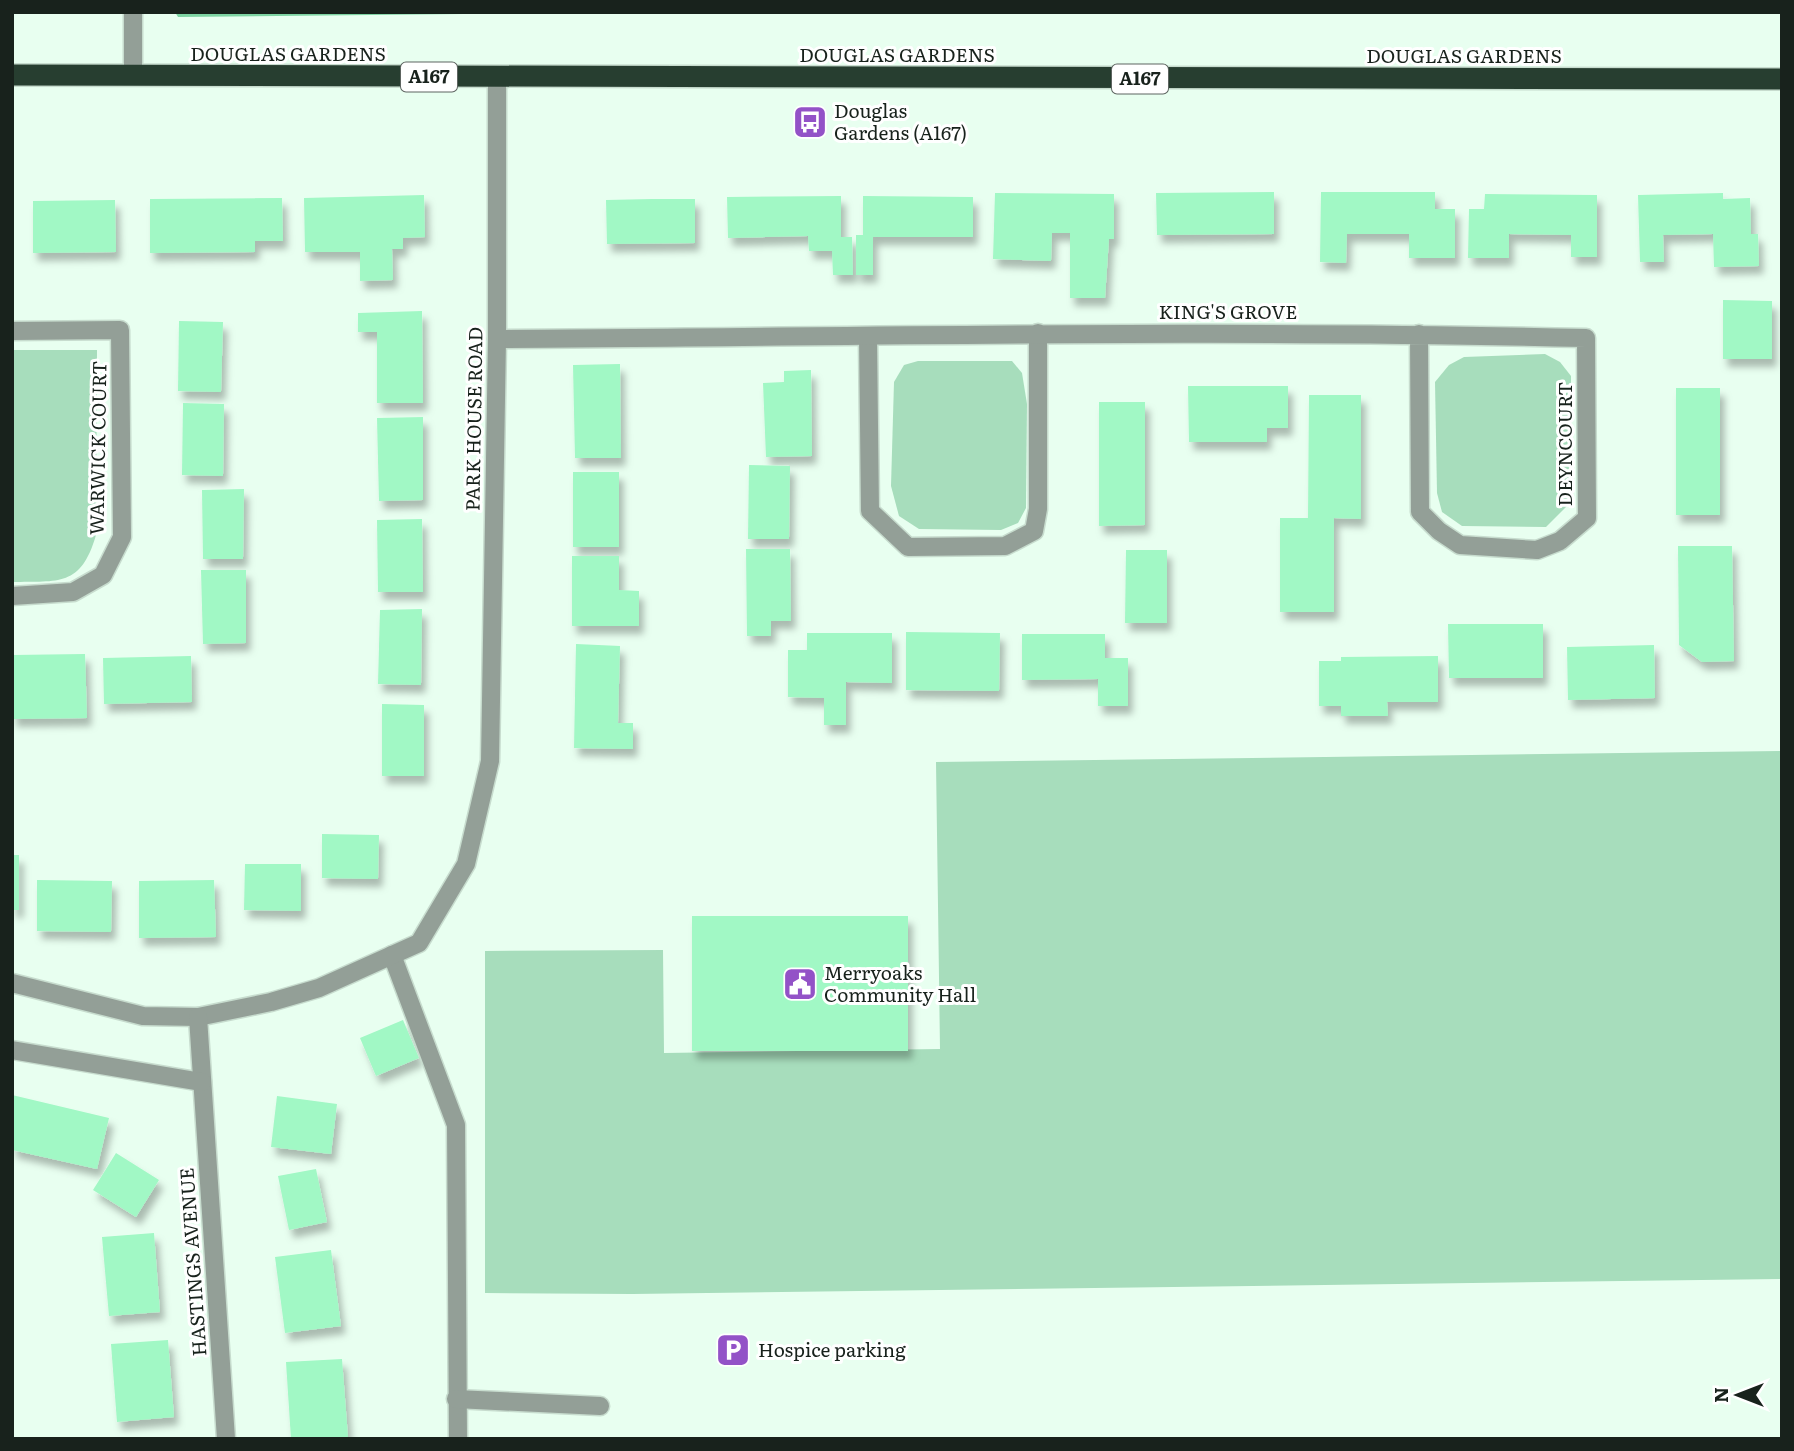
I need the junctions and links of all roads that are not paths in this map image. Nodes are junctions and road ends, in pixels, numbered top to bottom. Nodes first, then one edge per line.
1 (133, 12) edge
2 (12, 75) edge
3 (133, 75) junction
4 (497, 78) junction
5 (1782, 79) edge
6 (12, 331) edge
7 (1038, 333) junction
8 (1419, 334) junction
9 (867, 337) junction
10 (497, 339) junction
11 (12, 596) edge
12 (391, 955) junction
13 (12, 983) edge
14 (198, 1017) junction
15 (12, 1050) edge
16 (202, 1082) junction
17 (456, 1399) junction
18 (600, 1406) dead end
19 (226, 1439) edge
20 (458, 1439) edge

1 - 3 street
2 - 3 highway, DOUGLAS GARDENS / A167
3 - 4 highway, DOUGLAS GARDENS / A167
4 - 5 highway, DOUGLAS GARDENS / A167
4 - 10 street, PARK HOUSE ROAD
6 - 11 street, WARWICK COURT
7 - 8 street, KING'S GROVE
7 - 9 street, KING'S GROVE
7 - 9 street
8 - 8 street, DEYNCOURT
9 - 10 street, KING'S GROVE
10 - 12 street, PARK HOUSE ROAD
12 - 14 street
12 - 17 street
13 - 14 street
14 - 16 street, HASTINGS AVENUE
15 - 16 street
16 - 19 street, HASTINGS AVENUE
17 - 18 street
17 - 20 street

